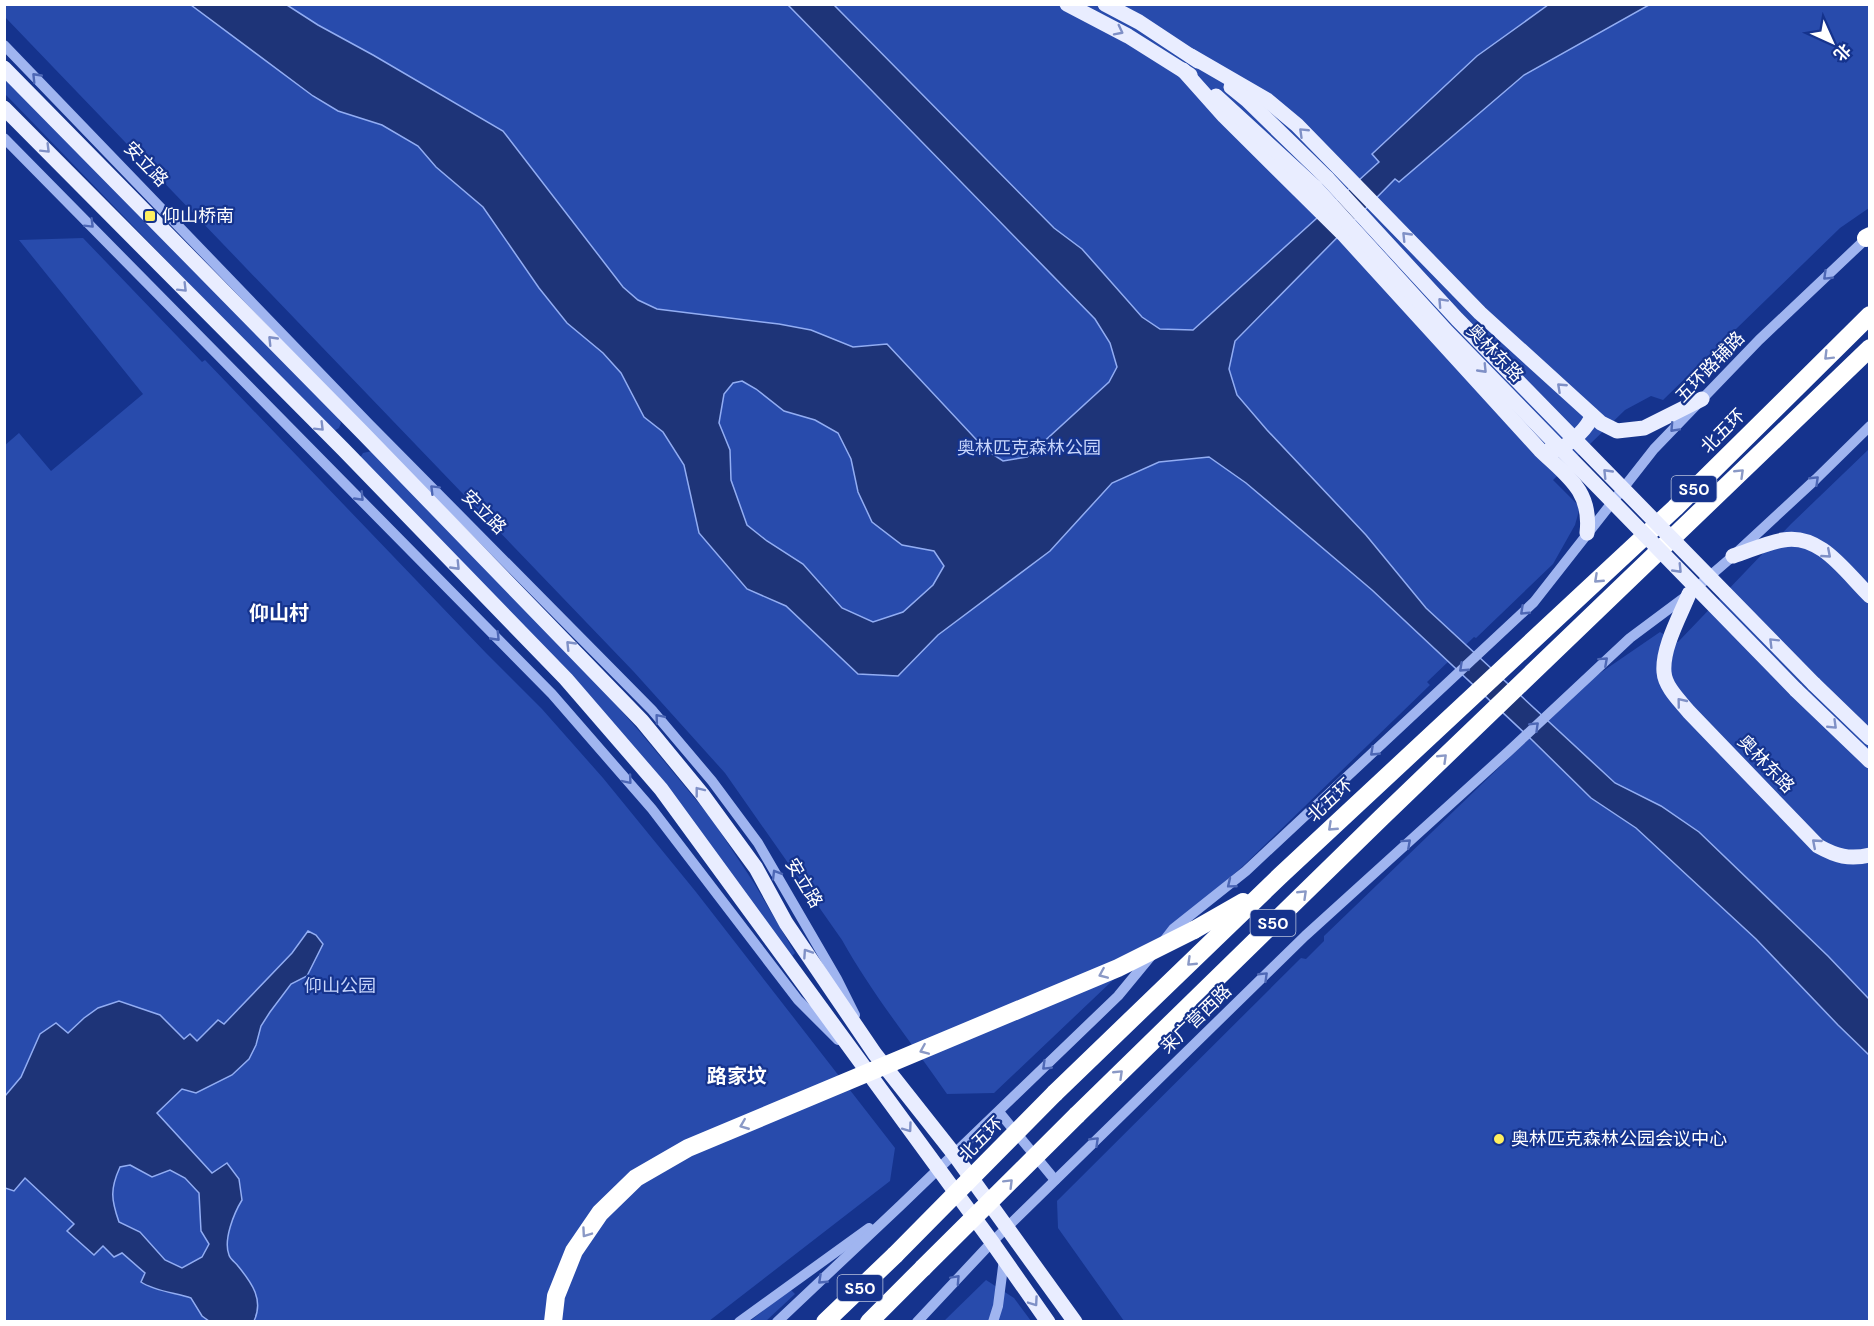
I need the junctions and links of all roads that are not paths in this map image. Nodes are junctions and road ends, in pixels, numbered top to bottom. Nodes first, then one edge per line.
1 (1067, 4) edge
2 (1105, 4) edge
3 (4, 45) edge
4 (1191, 56) junction
5 (4, 68) edge
6 (4, 108) edge
7 (4, 138) edge
8 (1318, 189) junction
9 (1868, 237) edge
10 (1869, 315) edge
11 (1869, 348) edge
12 (1702, 399) junction
13 (1592, 416) junction
14 (1869, 426) edge
15 (1540, 450) junction
16 (1587, 533) junction
17 (1733, 556) junction
18 (1689, 594) junction
19 (1869, 597) edge
20 (1869, 738) edge
21 (1869, 761) edge
22 (1869, 855) edge
23 (1281, 875) junction
24 (875, 1054) junction
25 (861, 1064) junction
26 (999, 1112) junction
27 (954, 1154) junction
28 (938, 1169) junction
29 (1055, 1180) junction
30 (901, 1205) junction
31 (1007, 1227) junction
32 (992, 1242) junction
33 (1004, 1259) junction
34 (553, 1322) edge
35 (739, 1322) edge
36 (777, 1322) edge
37 (825, 1322) edge
38 (869, 1322) edge
39 (917, 1322) edge
40 (993, 1322) edge
41 (1048, 1322) edge
42 (1075, 1322) edge

1 -> 8 main road, 奥林东路
2 - 4 main road, 奥林东路
24 -> 3 street, 安立路
4 - 8 main road, 奥林东路
13 -> 4 main road
24 -> 5 main road, 安立路
6 -> 25 main road
7 -> 25 street
8 - 15 main road
20 -> 8 main road, 奥林东路, bridge
8 -> 21 main road, 奥林东路, bridge
9 -> 12 street, 五环路辅路
10 -> 23 highway, 北五环 / S50
38 -> 11 highway, S50, bridge
12 - 13 main road
12 -> 16 street, 五环路辅路
13 - 15 main road
17 -> 14 street, 来广营西路
15 - 16 main road
16 -> 26 street, 五环路辅路
17 - 18 street, 来广营西路
17 -> 19 main road
22 -> 18 main road, 奥林东路
29 -> 18 street, 来广营西路
23 -> 34 highway, bridge
23 -> 37 highway, 北五环 / S50, bridge
24 - 27 main road, 安立路
25 -> 28 main road
26 - 27 street, 五环路辅路
26 - 29 street
27 - 28 street, 五环路辅路
27 - 31 main road, 安立路
28 - 30 street, 五环路辅路
28 - 32 main road
29 - 31 street, 来广营西路
30 - 35 street
30 -> 36 street
31 - 32 street, 来广营西路
31 - 42 main road, 安立路
32 - 33 main road
39 -> 32 street, 来广营西路
33 - 40 street
33 -> 41 main road

